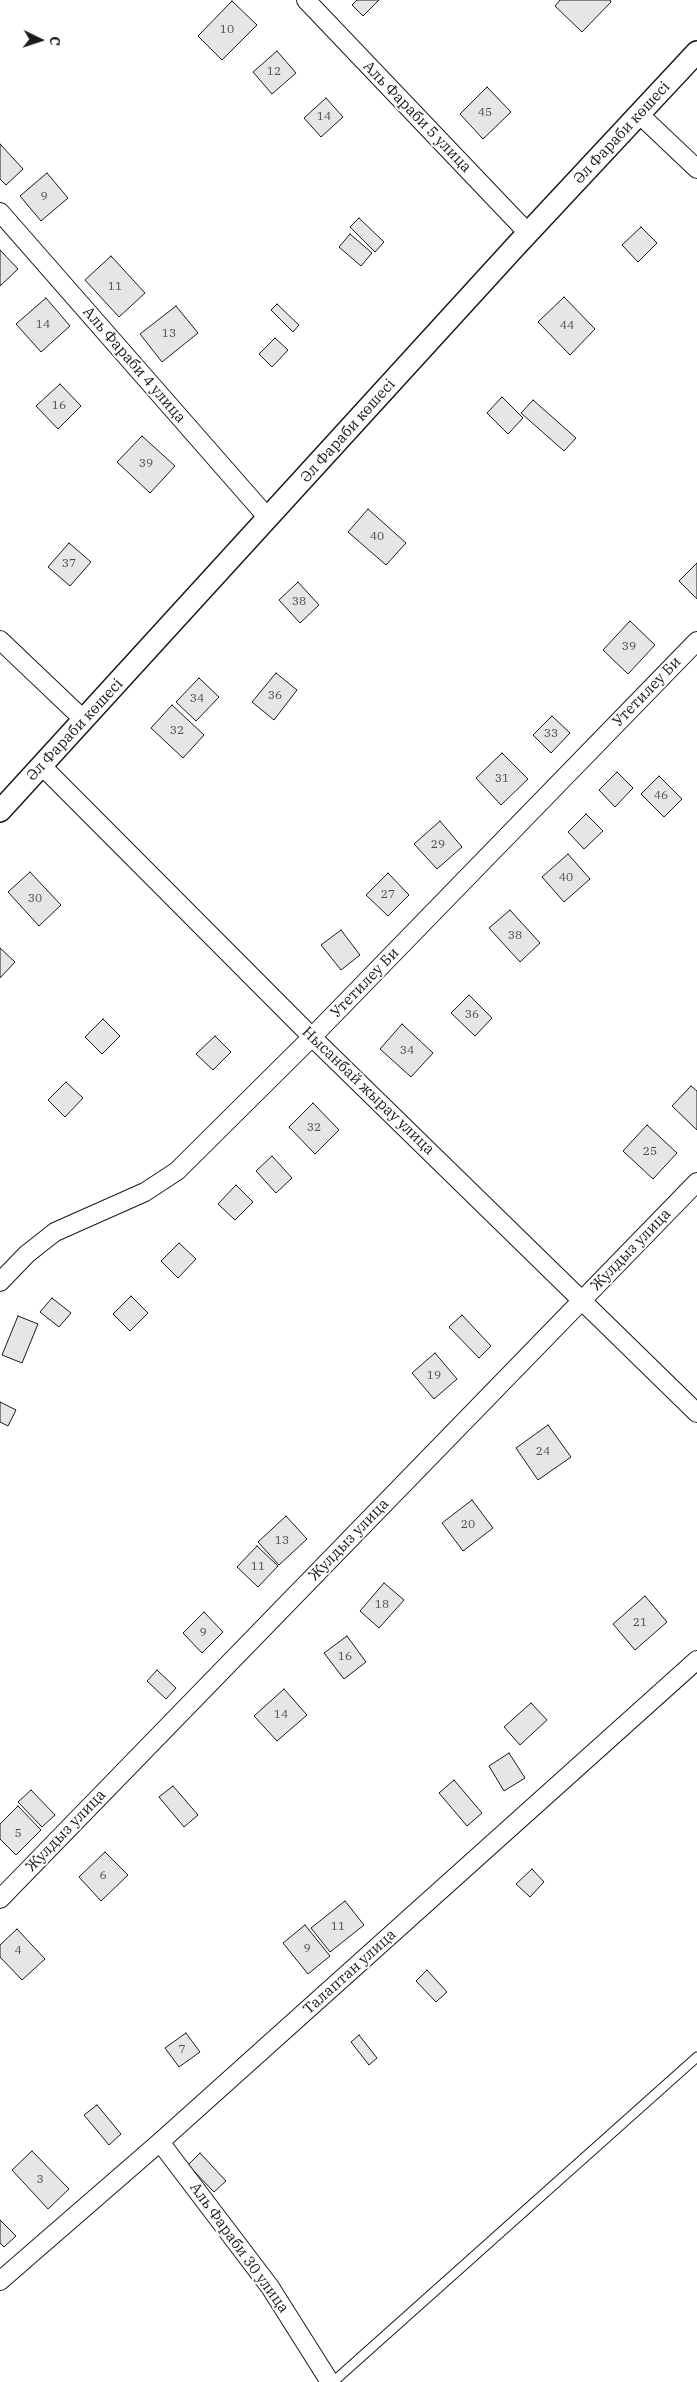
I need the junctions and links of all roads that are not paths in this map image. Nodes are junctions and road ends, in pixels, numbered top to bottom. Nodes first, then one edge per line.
1 (306, 0) edge
2 (697, 52) edge
3 (640, 114) junction
4 (697, 169) edge
5 (0, 212) edge
6 (528, 233) junction
7 (268, 518) junction
8 (0, 640) edge
9 (697, 641) edge
10 (84, 720) junction
11 (42, 766) junction
12 (0, 811) edge
13 (312, 1037) junction
14 (697, 1182) edge
15 (0, 1282) edge
16 (583, 1300) junction
17 (697, 1413) edge
18 (697, 1660) edge
19 (0, 1899) edge
20 (697, 2057) edge
21 (160, 2142) junction
22 (0, 2281) edge
23 (331, 2382) edge

1 - 6 street, Аль Фараби 5 улица
2 - 3 street, Әл Фараби көшесі
3 - 4 street
3 - 6 street, Әл Фараби көшесі
5 - 7 street, Аль Фараби 4 улица
6 - 7 street, Әл Фараби көшесі
7 - 10 street, Әл Фараби көшесі
8 - 10 street
9 - 13 street, Утетилеу Би
10 - 11 street, Әл Фараби көшесі
11 - 12 street, Әл Фараби көшесі
11 - 13 street, Нысанбай жырау улица
13 - 15 street, Утетилеу Би
13 - 16 street, Нысанбай жырау улица
14 - 16 street, Жулдыз улица
16 - 17 street, Нысанбай жырау улица
16 - 19 street, Жулдыз улица
18 - 21 street, Талаптан улица
20 - 23 lane
21 - 22 street, Талаптан улица
21 - 23 street, Аль Фараби 30 улица

